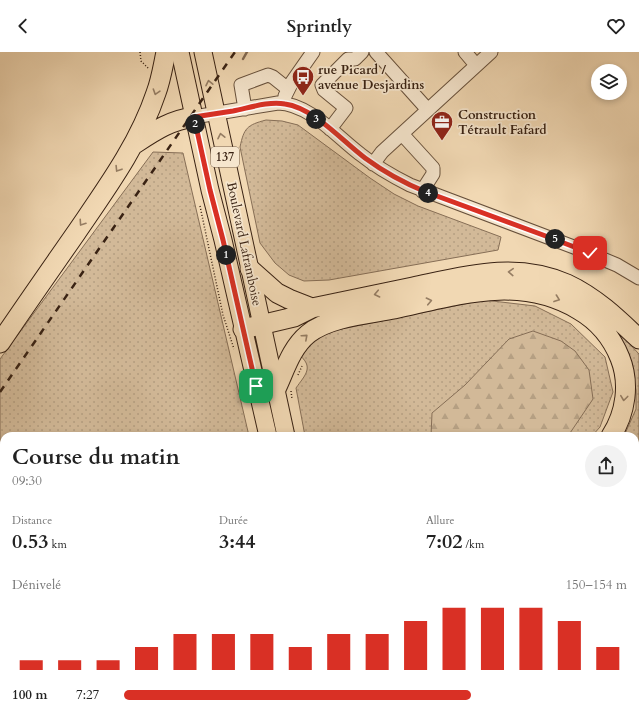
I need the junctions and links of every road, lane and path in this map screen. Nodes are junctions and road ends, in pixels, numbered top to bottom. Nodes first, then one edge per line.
1 (140, 52) edge
2 (166, 52) edge
3 (180, 52) edge
4 (203, 52) edge
5 (313, 52) edge
6 (362, 52) edge
7 (376, 52) edge
8 (465, 52) edge
9 (491, 52) edge
10 (345, 55) edge
11 (476, 65) junction
12 (150, 70) dead end
13 (288, 89) junction
14 (283, 104) junction
15 (245, 108) junction
16 (428, 110) junction
17 (216, 114) junction
18 (194, 117) junction
19 (330, 129) junction
20 (402, 134) junction
21 (131, 147) junction
22 (374, 164) junction
23 (422, 191) junction
24 (199, 204) dead end
25 (250, 269) junction
26 (639, 278) edge
27 (312, 308) junction
28 (262, 325) junction
29 (235, 326) junction
30 (639, 339) edge
31 (0, 343) edge
32 (302, 364) dead end
33 (296, 379) dead end
34 (284, 388) junction
35 (293, 404) dead end
36 (267, 432) edge
37 (286, 432) edge
38 (613, 432) edge

1 - 12 path
2 -> 21 highway
3 - 18 main road, Boulevard Laframboise / 137
17 -> 4 main road, Boulevard Laframboise / 137
5 - 13 street
6 - 10 street
7 - 16 street
8 - 11 street
9 - 11 street
10 - 19 street
11 - 16 street
13 - 14 street
13 - 15 street
14 - 15 street
14 - 19 street
15 - 17 street
16 - 20 street
17 - 18 street
25 -> 17 main road, Boulevard Laframboise / 137
18 - 21 highway
18 - 29 main road, Boulevard Laframboise / 137
19 - 22 street
20 - 22 street
20 - 23 street
21 -> 31 highway
22 - 23 street
23 - 26 street
24 - 29 path
25 - 27 highway
25 - 28 main road, Boulevard Laframboise / 137
27 - 28 highway
30 -> 27 highway
28 - 29 highway
28 - 34 main road, Boulevard Laframboise / 137
29 - 36 main road, Boulevard Laframboise / 137
32 - 33 path
34 - 35 path
34 - 37 main road, Boulevard Laframboise / 137
34 -> 38 highway

